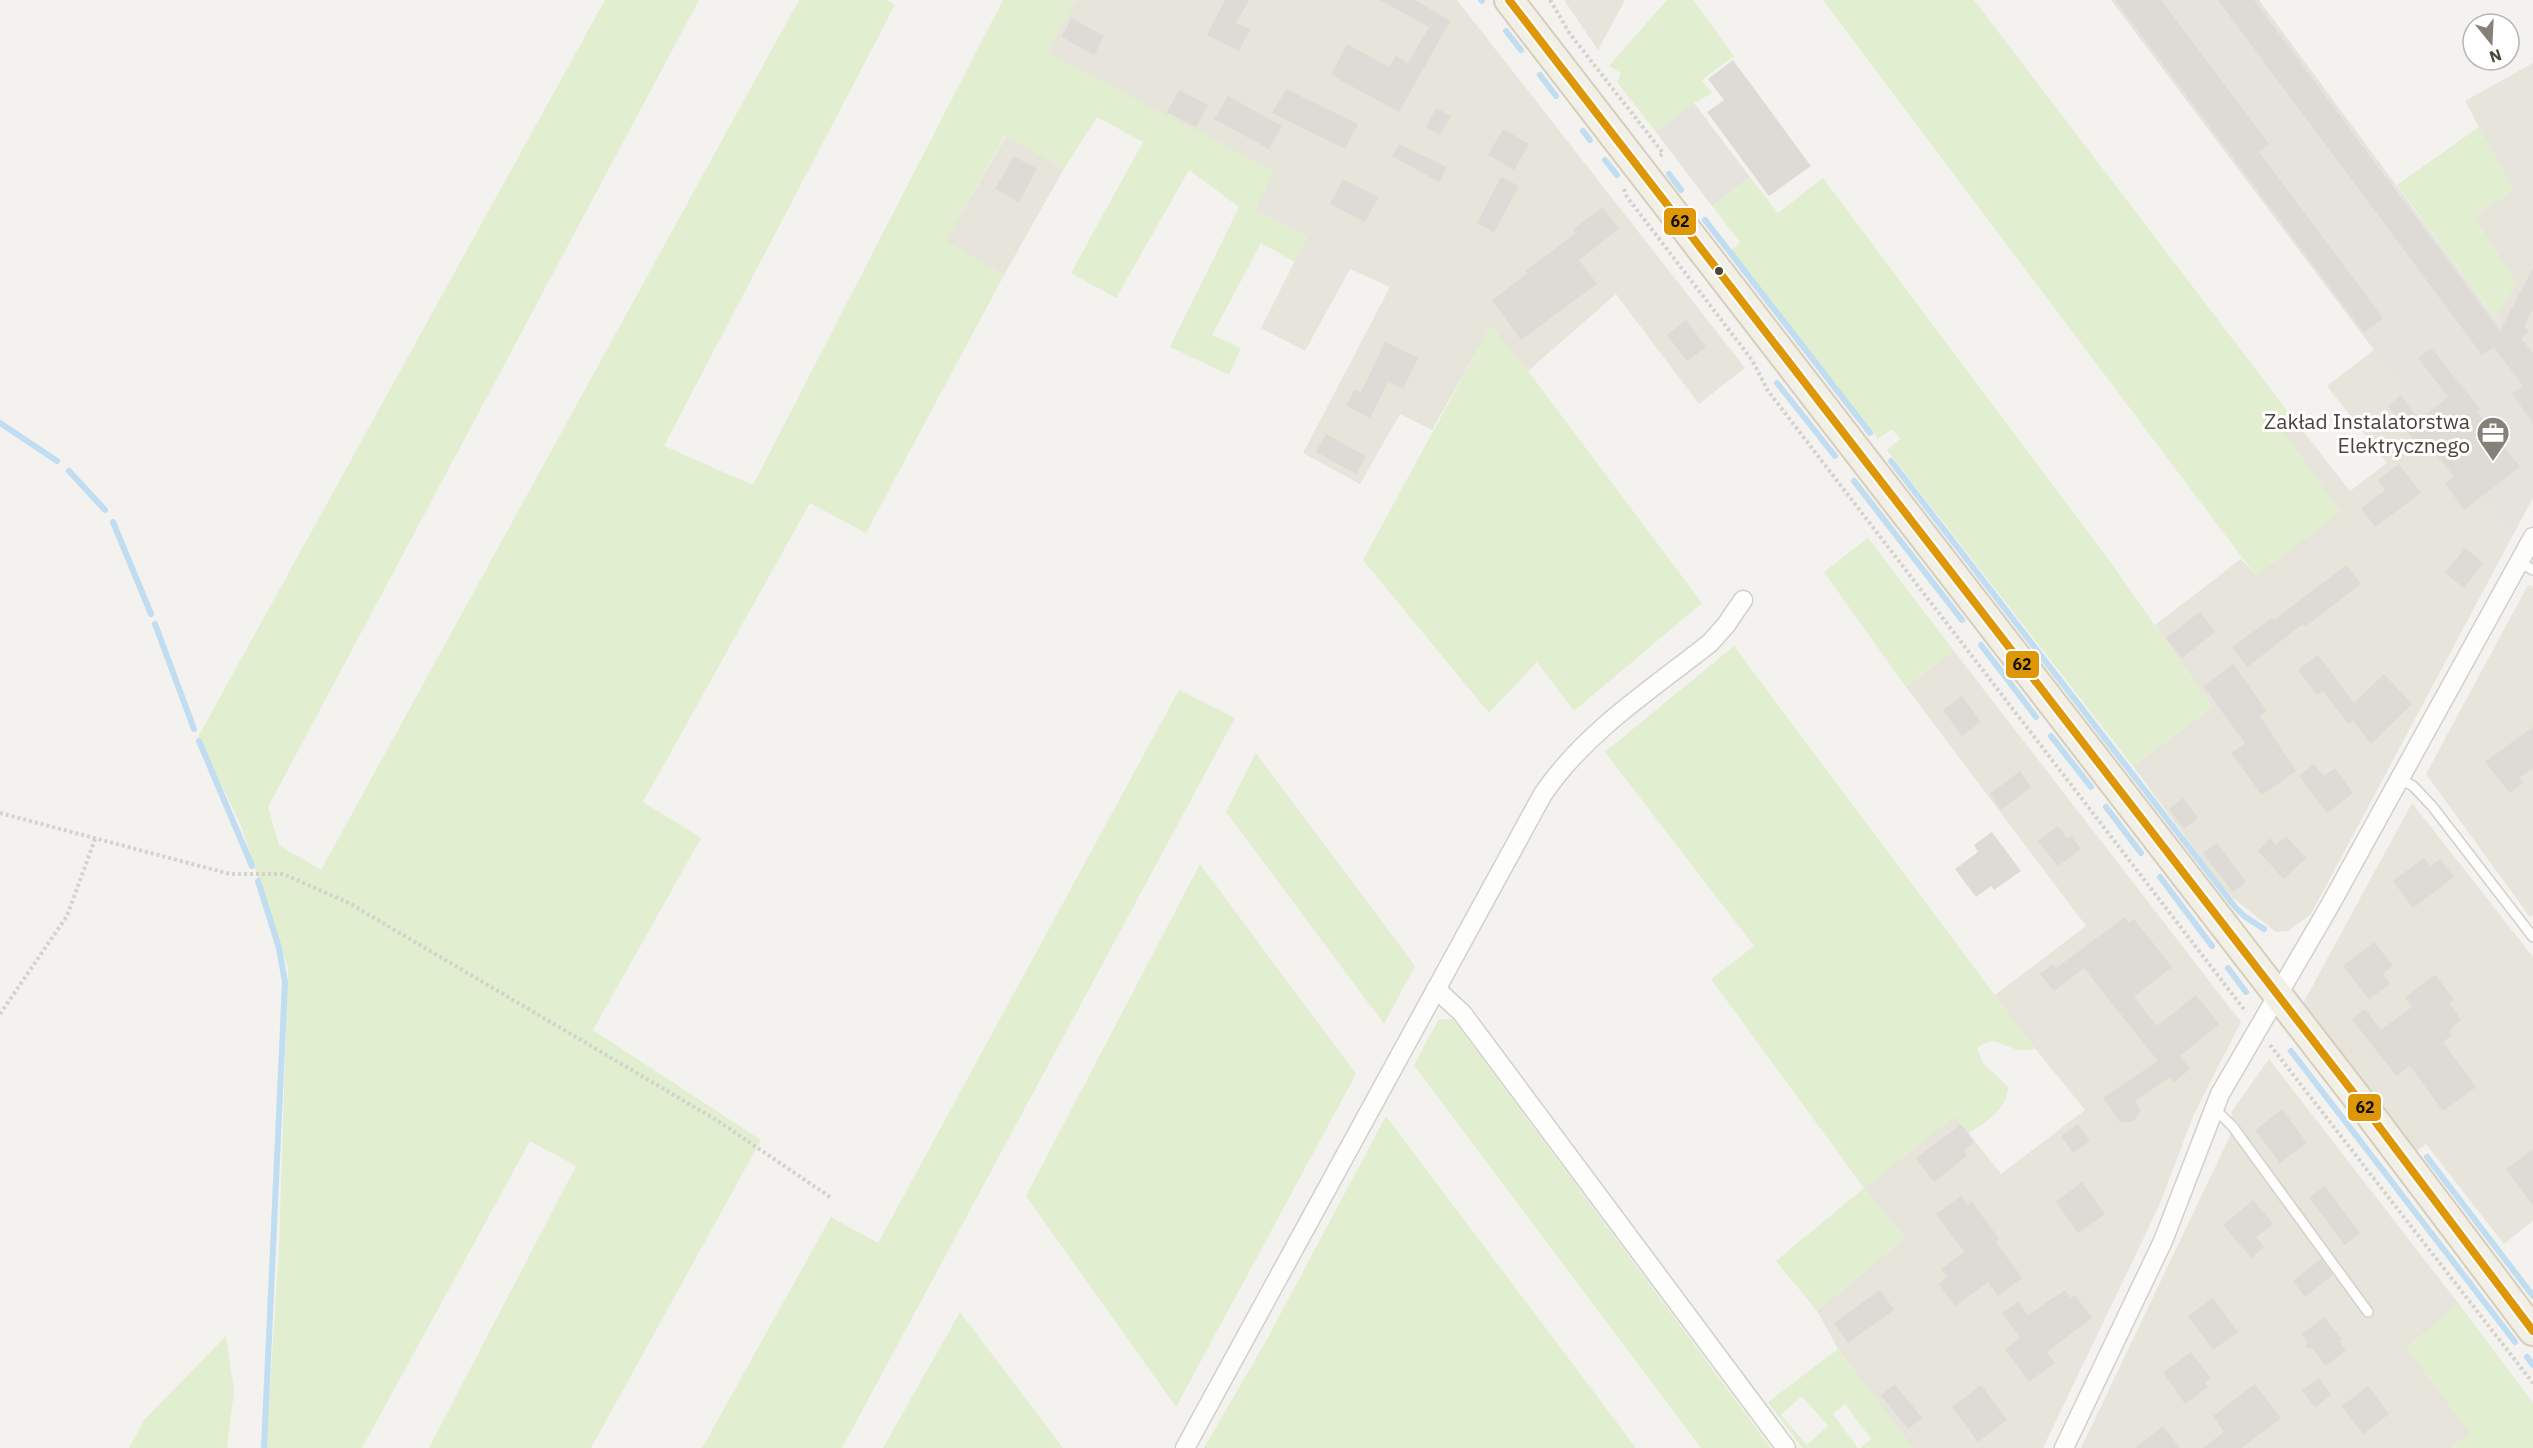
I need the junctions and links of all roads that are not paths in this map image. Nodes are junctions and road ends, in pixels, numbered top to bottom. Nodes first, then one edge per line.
1 (1509, 0) edge
2 (2533, 537) edge
3 (2526, 566) edge
4 (1743, 600) dead end
5 (2400, 779) junction
6 (2533, 937) edge
7 (1437, 989) junction
8 (2278, 996) junction
9 (2214, 1108) junction
10 (2368, 1312) dead end
11 (2533, 1331) edge
12 (1185, 1448) edge
13 (1786, 1448) edge
14 (2064, 1448) edge

1 - 8 main road
2 - 3 street
3 - 5 street
4 - 7 street
5 - 6 lane
5 - 8 street
7 - 12 street
7 - 13 street
8 - 9 street
8 - 11 main road
9 - 10 lane
9 - 14 street

